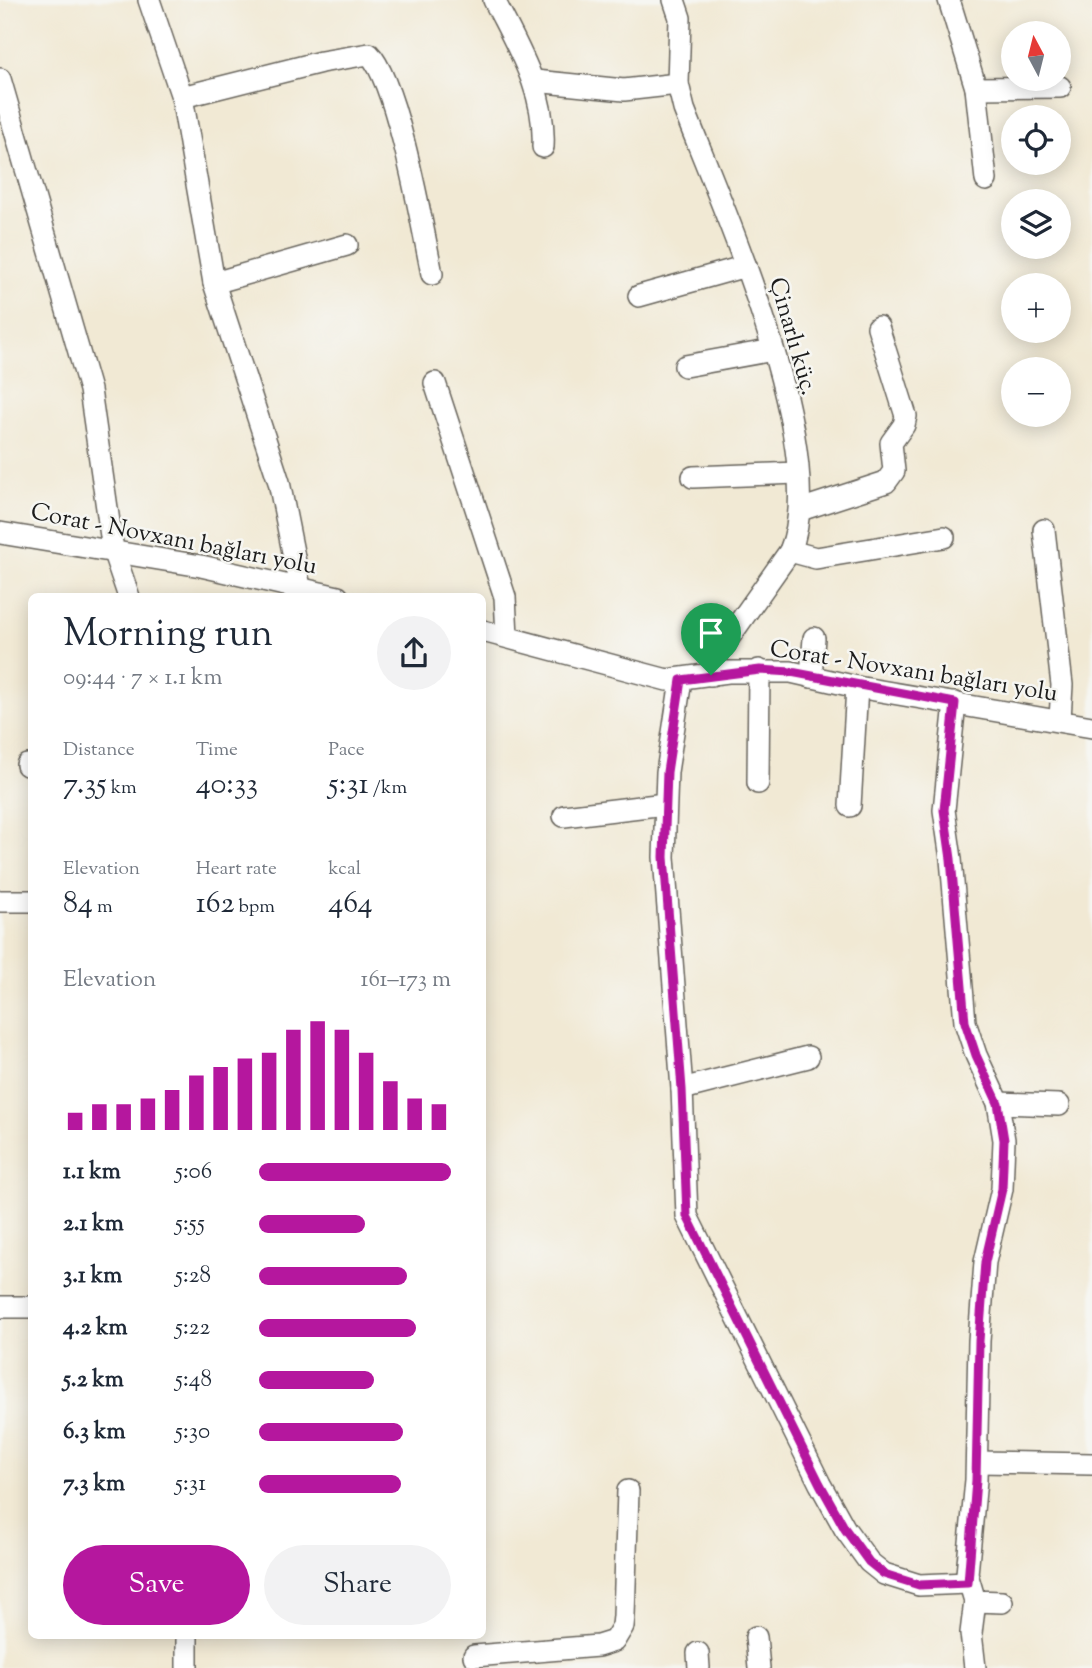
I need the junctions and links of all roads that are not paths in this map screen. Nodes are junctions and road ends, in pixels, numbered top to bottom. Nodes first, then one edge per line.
1 (149, 0) edge
2 (494, 0) edge
3 (674, 0) edge
4 (949, 0) edge
5 (0, 79) edge
6 (535, 81) junction
7 (678, 84) junction
8 (976, 88) junction
9 (1001, 88) edge
10 (182, 97) junction
11 (543, 147) dead end
12 (986, 180) dead end
13 (347, 245) dead end
14 (746, 266) junction
15 (432, 274) dead end
16 (214, 284) junction
17 (639, 296) dead end
18 (878, 327) dead end
19 (773, 350) junction
20 (685, 366) dead end
21 (435, 383) dead end
22 (797, 473) junction
23 (693, 477) dead end
24 (800, 510) junction
25 (1044, 530) dead end
26 (0, 533) edge
27 (944, 537) dead end
28 (113, 550) junction
29 (790, 551) junction
30 (301, 592) edge
31 (128, 593) edge
32 (486, 632) edge
33 (507, 636) junction
34 (814, 638) dead end
35 (760, 670) junction
36 (711, 675) junction
37 (811, 677) junction
38 (681, 680) junction
39 (857, 687) junction
40 (955, 703) junction
41 (1060, 719) junction
42 (1092, 727) edge
43 (758, 783) dead end
44 (665, 804) junction
45 (850, 806) dead end
46 (564, 816) dead end
47 (0, 901) edge
48 (28, 901) edge
49 (807, 1057) dead end
50 (682, 1089) junction
51 (998, 1103) junction
52 (1059, 1105) dead end
53 (0, 1307) edge
54 (28, 1307) edge
55 (977, 1462) junction
56 (1092, 1464) edge
57 (628, 1491) dead end
58 (972, 1592) junction
59 (1002, 1602) dead end
60 (756, 1637) dead end
61 (187, 1639) edge
62 (474, 1653) edge
63 (187, 1668) edge
64 (758, 1668) edge
65 (975, 1668) edge

1 - 10 street
2 - 6 street
3 - 7 street, Çinarlı küç.
4 - 8 street
5 - 28 street
6 - 7 street
6 - 11 street
7 - 14 street, Çinarlı küç.
8 - 9 street
8 - 12 street
10 - 15 street
10 - 16 street
13 - 16 street
14 - 17 street
14 - 19 street, Çinarlı küç.
16 - 30 street
18 - 24 street
19 - 20 street
19 - 22 street, Çinarlı küç.
21 - 33 street
22 - 23 street
22 - 24 street, Çinarlı küç.
24 - 29 street, Çinarlı küç.
25 - 41 street
26 - 28 street, Corat - Novxanı bağları yolu
27 - 29 street
28 - 30 street, Corat - Novxanı bağları yolu
28 - 31 street
29 - 36 street, Çinarlı küç.
32 - 33 street, Corat - Novxanı bağları yolu
33 - 38 street, Corat - Novxanı bağları yolu
34 - 37 street
35 - 36 street, Corat - Novxanı bağları yolu
35 - 37 street, Corat - Novxanı bağları yolu
35 - 43 street
36 - 38 street, Corat - Novxanı bağları yolu
37 - 39 street, Corat - Novxanı bağları yolu
38 - 44 street
39 - 40 street, Corat - Novxanı bağları yolu
39 - 45 street
40 - 41 street, Corat - Novxanı bağları yolu
40 - 51 street
41 - 42 street, Corat - Novxanı bağları yolu
44 - 46 street
44 - 50 street
47 - 48 street
49 - 50 street
50 - 58 street
51 - 52 street
51 - 55 street
53 - 54 street
55 - 56 street
55 - 58 street
57 - 62 street
58 - 59 street
58 - 65 street
60 - 64 street
61 - 63 street

